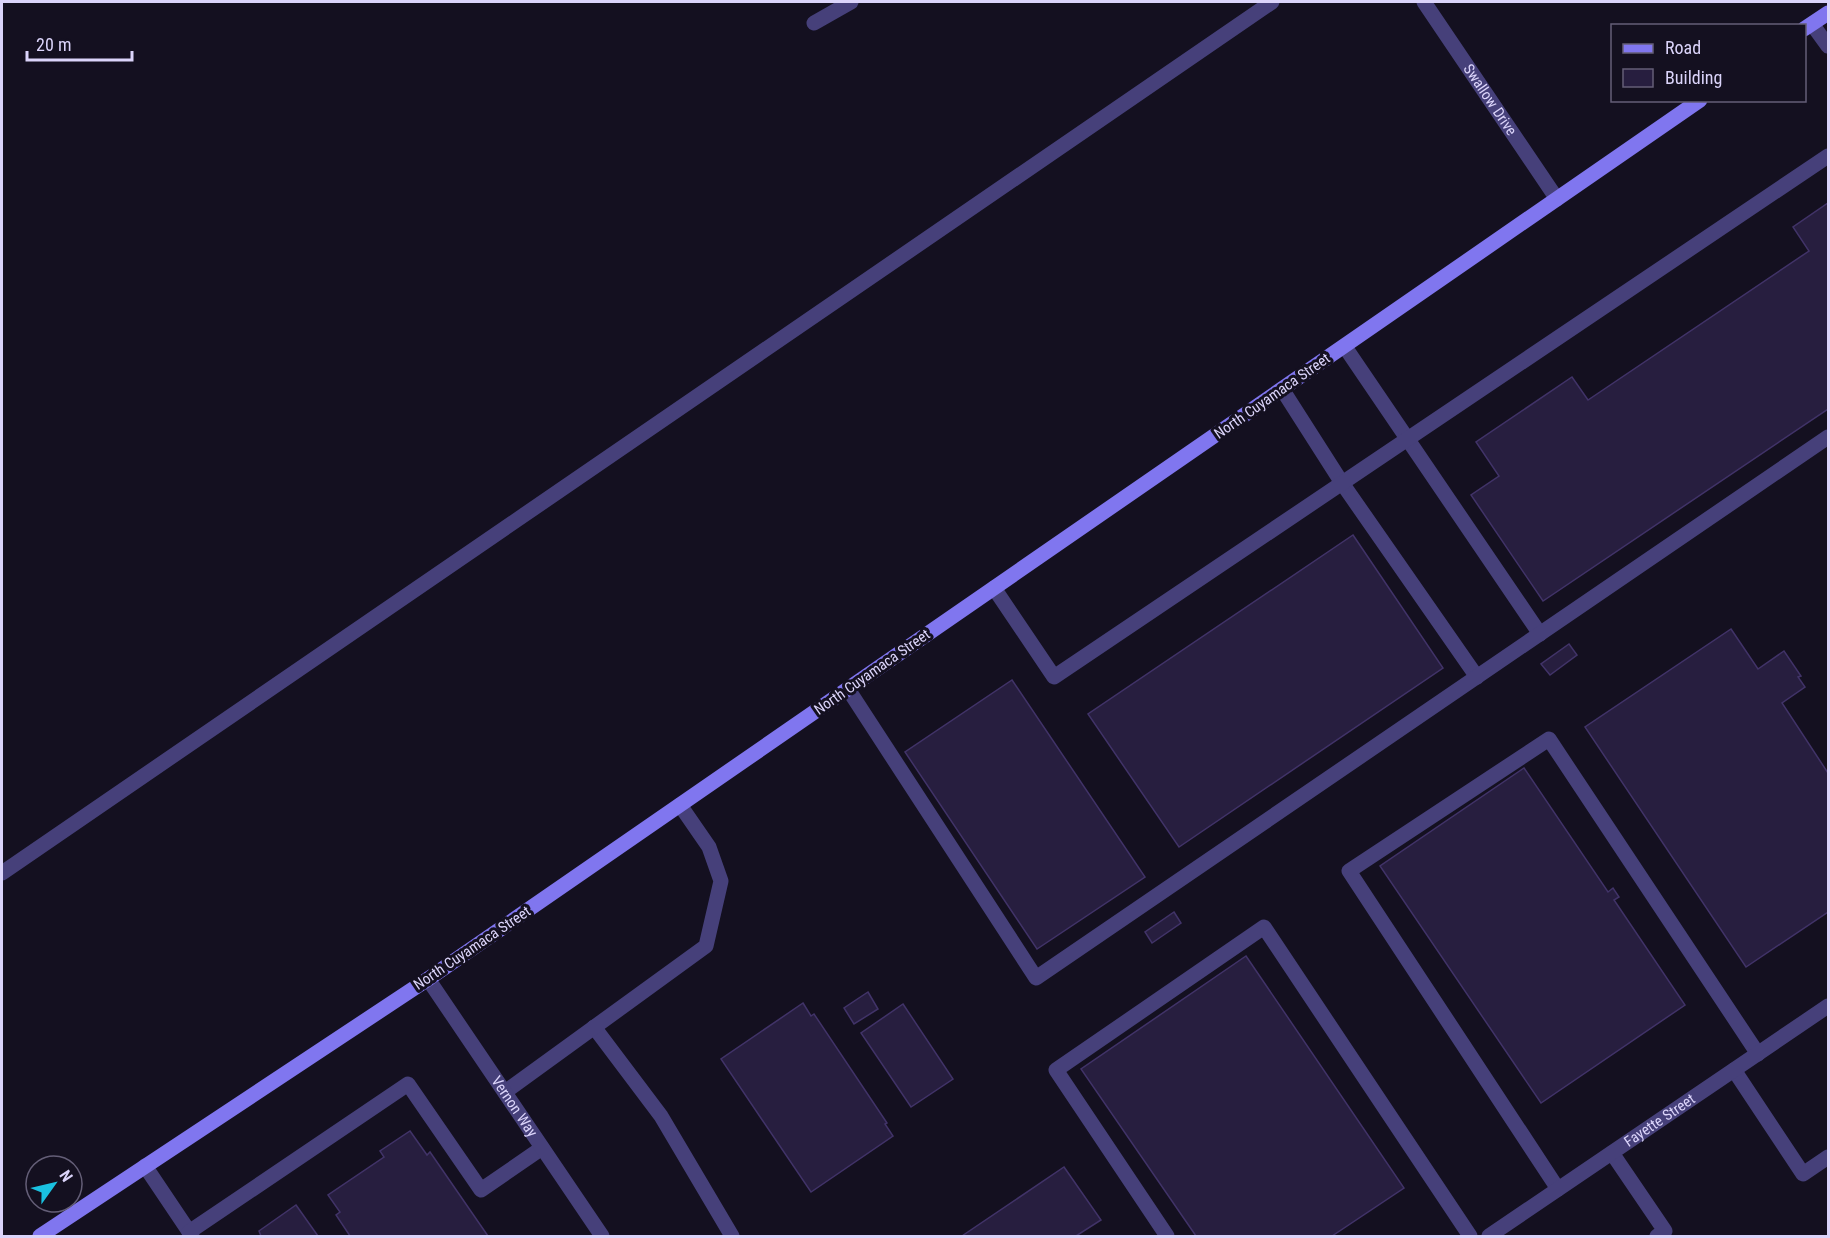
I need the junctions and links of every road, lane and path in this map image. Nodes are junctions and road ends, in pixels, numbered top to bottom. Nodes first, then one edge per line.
1 (851, 2) edge
2 (1272, 2) edge
3 (1424, 2) edge
4 (1828, 12) edge
5 (814, 23) dead end
6 (1808, 26) edge
7 (1828, 46) edge
8 (1697, 102) edge
9 (1828, 156) edge
10 (1557, 199) junction
11 (1345, 347) junction
12 (1282, 389) junction
13 (1828, 437) edge
14 (1407, 440) junction
15 (1342, 483) junction
16 (994, 588) junction
17 (1540, 634) junction
18 (1477, 677) junction
19 (848, 689) junction
20 (680, 805) junction
21 (2, 873) edge
22 (428, 979) junction
23 (1828, 1006) edge
24 (594, 1027) junction
25 (1758, 1054) junction
26 (1734, 1070) junction
27 (505, 1092) junction
28 (542, 1148) junction
29 (1612, 1153) junction
30 (1828, 1156) edge
31 (146, 1166) junction
32 (1558, 1189) junction
33 (191, 1234) edge
34 (40, 1236) edge
35 (602, 1236) edge
36 (732, 1236) edge
37 (1167, 1236) edge
38 (1470, 1236) edge
39 (1489, 1236) edge
40 (1657, 1236) edge

1 - 5 street
2 - 21 street
3 - 10 street, Swallow Drive
4 - 6 main road
6 - 7 street
8 - 10 main road, North Cuyamaca Street
9 - 14 street
10 - 11 main road, North Cuyamaca Street
11 - 12 main road, North Cuyamaca Street
11 - 14 street
12 - 15 street
12 - 16 main road, North Cuyamaca Street
13 - 17 street
14 - 15 street
14 - 17 street
15 - 16 street
15 - 18 street
16 - 19 main road, North Cuyamaca Street
17 - 18 street
18 - 19 street
19 - 20 main road, North Cuyamaca Street
20 - 22 main road, North Cuyamaca Street
20 - 24 street
22 - 27 street, Vernon Way
22 - 31 main road, North Cuyamaca Street
23 - 25 street, Fayette Street
24 - 27 street
24 - 36 street
25 - 26 street, Fayette Street
25 - 32 street
26 - 29 street, Fayette Street
26 - 30 street
27 - 28 street, Vernon Way
28 - 33 street
28 - 35 street, Vernon Way
29 - 32 street, Fayette Street
29 - 40 street
31 - 33 street
31 - 34 main road, North Cuyamaca Street
32 - 39 street, Fayette Street
37 - 38 street

